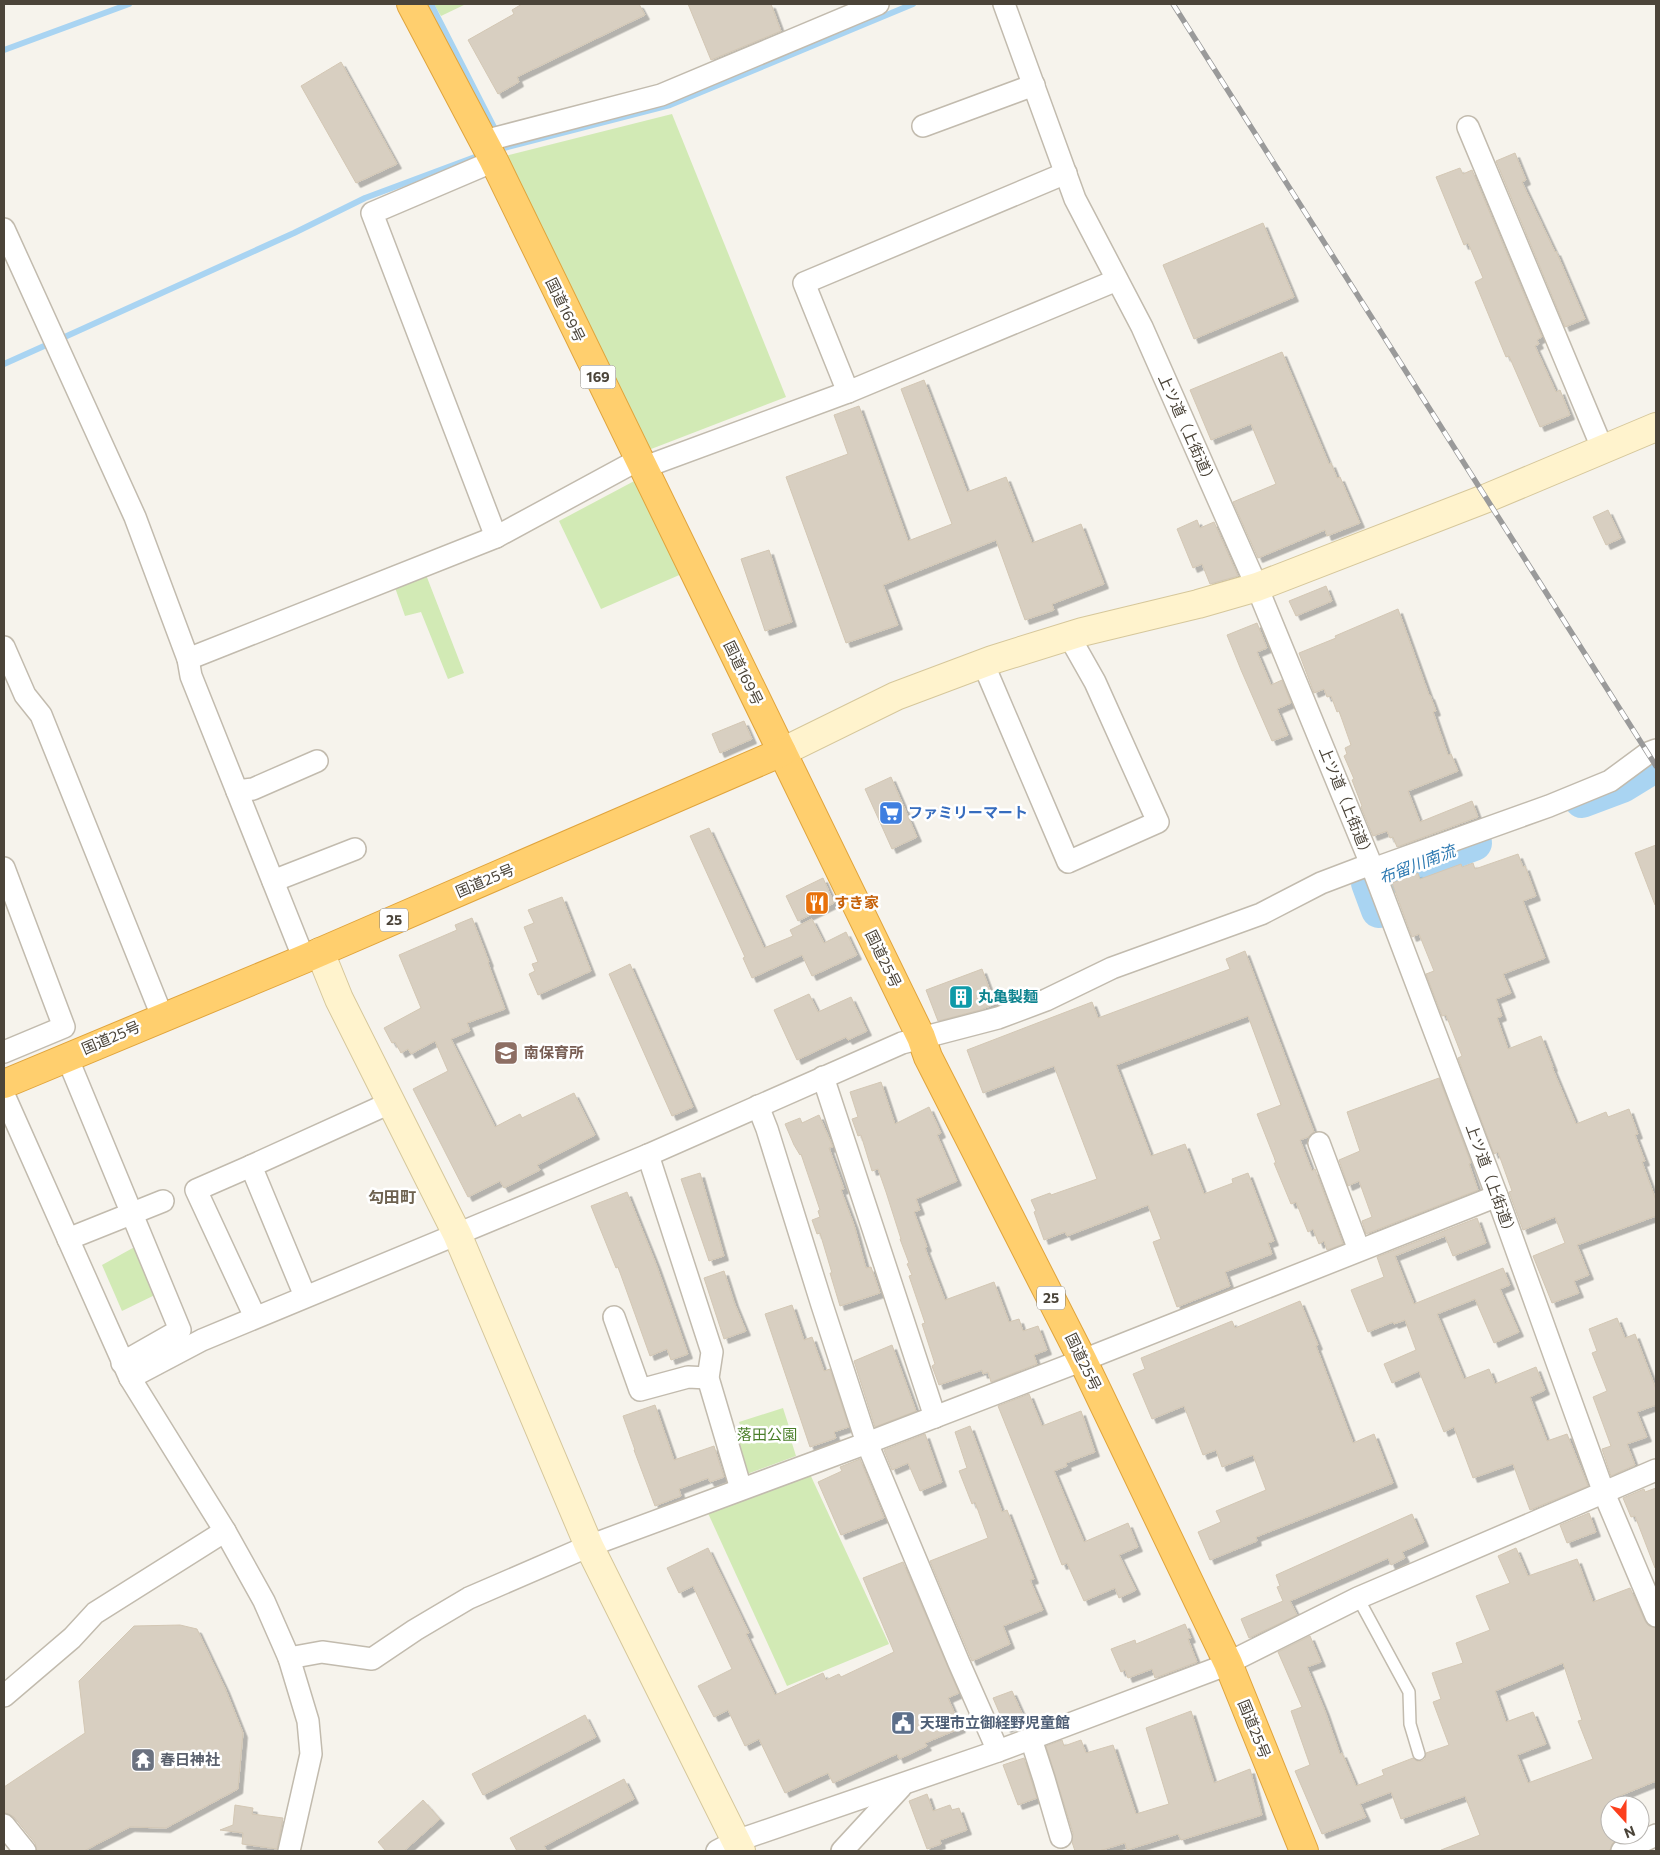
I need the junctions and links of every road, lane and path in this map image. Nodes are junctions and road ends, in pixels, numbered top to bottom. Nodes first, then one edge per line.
1 (412, 4) edge
2 (878, 4) edge
3 (1004, 4) edge
4 (1034, 85) junction
5 (923, 126) dead end
6 (1468, 127) dead end
7 (489, 151) junction
8 (1066, 174) junction
9 (4, 229) edge
10 (1116, 280) junction
11 (848, 392) junction
12 (1656, 427) edge
13 (1603, 450) junction
14 (640, 464) junction
15 (496, 536) junction
16 (1257, 587) junction
17 (1069, 636) junction
18 (4, 647) edge
19 (188, 658) junction
20 (984, 664) junction
21 (1656, 750) edge
22 (782, 752) junction
23 (316, 761) dead end
24 (236, 791) junction
25 (355, 849) dead end
26 (1372, 867) junction
27 (4, 868) edge
28 (273, 881) junction
29 (8, 894) edge
30 (312, 955) junction
31 (162, 1016) junction
32 (921, 1037) junction
33 (4, 1052) edge
34 (67, 1057) junction
35 (824, 1077) junction
36 (4, 1084) edge
37 (4, 1095) edge
38 (392, 1102) junction
39 (758, 1106) junction
40 (1319, 1143) dead end
41 (648, 1155) junction
42 (251, 1166) junction
43 (1496, 1196) junction
44 (163, 1202) dead end
45 (132, 1214) junction
46 (458, 1234) junction
47 (68, 1239) junction
48 (1359, 1250) junction
49 (305, 1296) junction
50 (255, 1317) junction
51 (614, 1317) dead end
52 (1082, 1359) junction
53 (126, 1371) junction
54 (708, 1378) junction
55 (935, 1417) junction
56 (867, 1443) junction
57 (1656, 1470) edge
58 (741, 1489) junction
59 (1604, 1493) junction
60 (225, 1531) junction
61 (589, 1546) junction
62 (1358, 1598) junction
63 (1656, 1616) edge
64 (289, 1658) junction
65 (1228, 1663) junction
66 (4, 1696) edge
67 (1031, 1739) junction
68 (998, 1751) junction
69 (1419, 1754) dead end
70 (903, 1784) junction
71 (4, 1825) edge
72 (1656, 1835) edge
73 (1060, 1837) dead end
74 (732, 1848) edge
75 (25, 1851) edge
76 (289, 1851) edge
77 (842, 1851) edge
78 (1304, 1851) edge
79 (1622, 1851) edge

1 - 7 highway, 国道169号 / 169
2 - 7 street
3 - 4 street, 上ツ道（上街道）
4 - 5 street
4 - 8 street, 上ツ道（上街道）
6 - 13 street
7 - 14 highway, 国道169号 / 169
7 - 15 street
8 - 10 street, 上ツ道（上街道）
8 - 11 street
9 - 19 street
10 - 11 street
10 - 16 street, 上ツ道（上街道）
11 - 14 street
12 - 13 street
13 - 16 street
14 - 15 street
14 - 22 highway, 国道169号 / 169
15 - 19 street
16 - 17 street
16 - 26 street, 上ツ道（上街道）
17 - 20 street
17 - 20 street
18 - 31 street
19 - 24 street
20 - 22 street
21 - 26 street
22 - 30 highway, 国道25号 / 25
22 - 32 highway, 国道25号 / 25
23 - 24 street
24 - 28 street
25 - 28 street
26 - 32 street
26 - 43 street, 上ツ道（上街道）
27 - 29 street
28 - 30 street
29 - 33 street
30 - 31 highway, 国道25号 / 25
30 - 38 street
31 - 34 highway, 国道25号 / 25
32 - 35 street
32 - 52 highway, 国道25号 / 25
34 - 36 highway, 国道25号 / 25
34 - 45 street
35 - 39 street
35 - 55 street
37 - 47 street
38 - 42 street
38 - 46 street
39 - 41 street
39 - 56 street
40 - 48 street
41 - 46 street
41 - 54 street
42 - 49 street
42 - 50 street
43 - 48 street
43 - 59 street, 上ツ道（上街道）
44 - 45 street
45 - 47 street
45 - 53 street
46 - 49 street
46 - 61 street
47 - 53 street
48 - 52 street
49 - 50 street
50 - 53 street
51 - 54 street
52 - 55 street
52 - 65 highway, 国道25号 / 25
53 - 60 street
54 - 58 street
55 - 56 street
56 - 58 street
56 - 68 street
57 - 59 street
58 - 61 street
59 - 62 street
59 - 63 street, 上ツ道（上街道）
60 - 64 street
60 - 66 street
61 - 64 street
61 - 74 street
62 - 65 street
62 - 69 lane
64 - 76 street
65 - 67 street
65 - 78 highway, 国道25号 / 25
67 - 68 street
67 - 73 street
68 - 70 street
70 - 74 street
70 - 77 street
71 - 75 street
72 - 79 street

